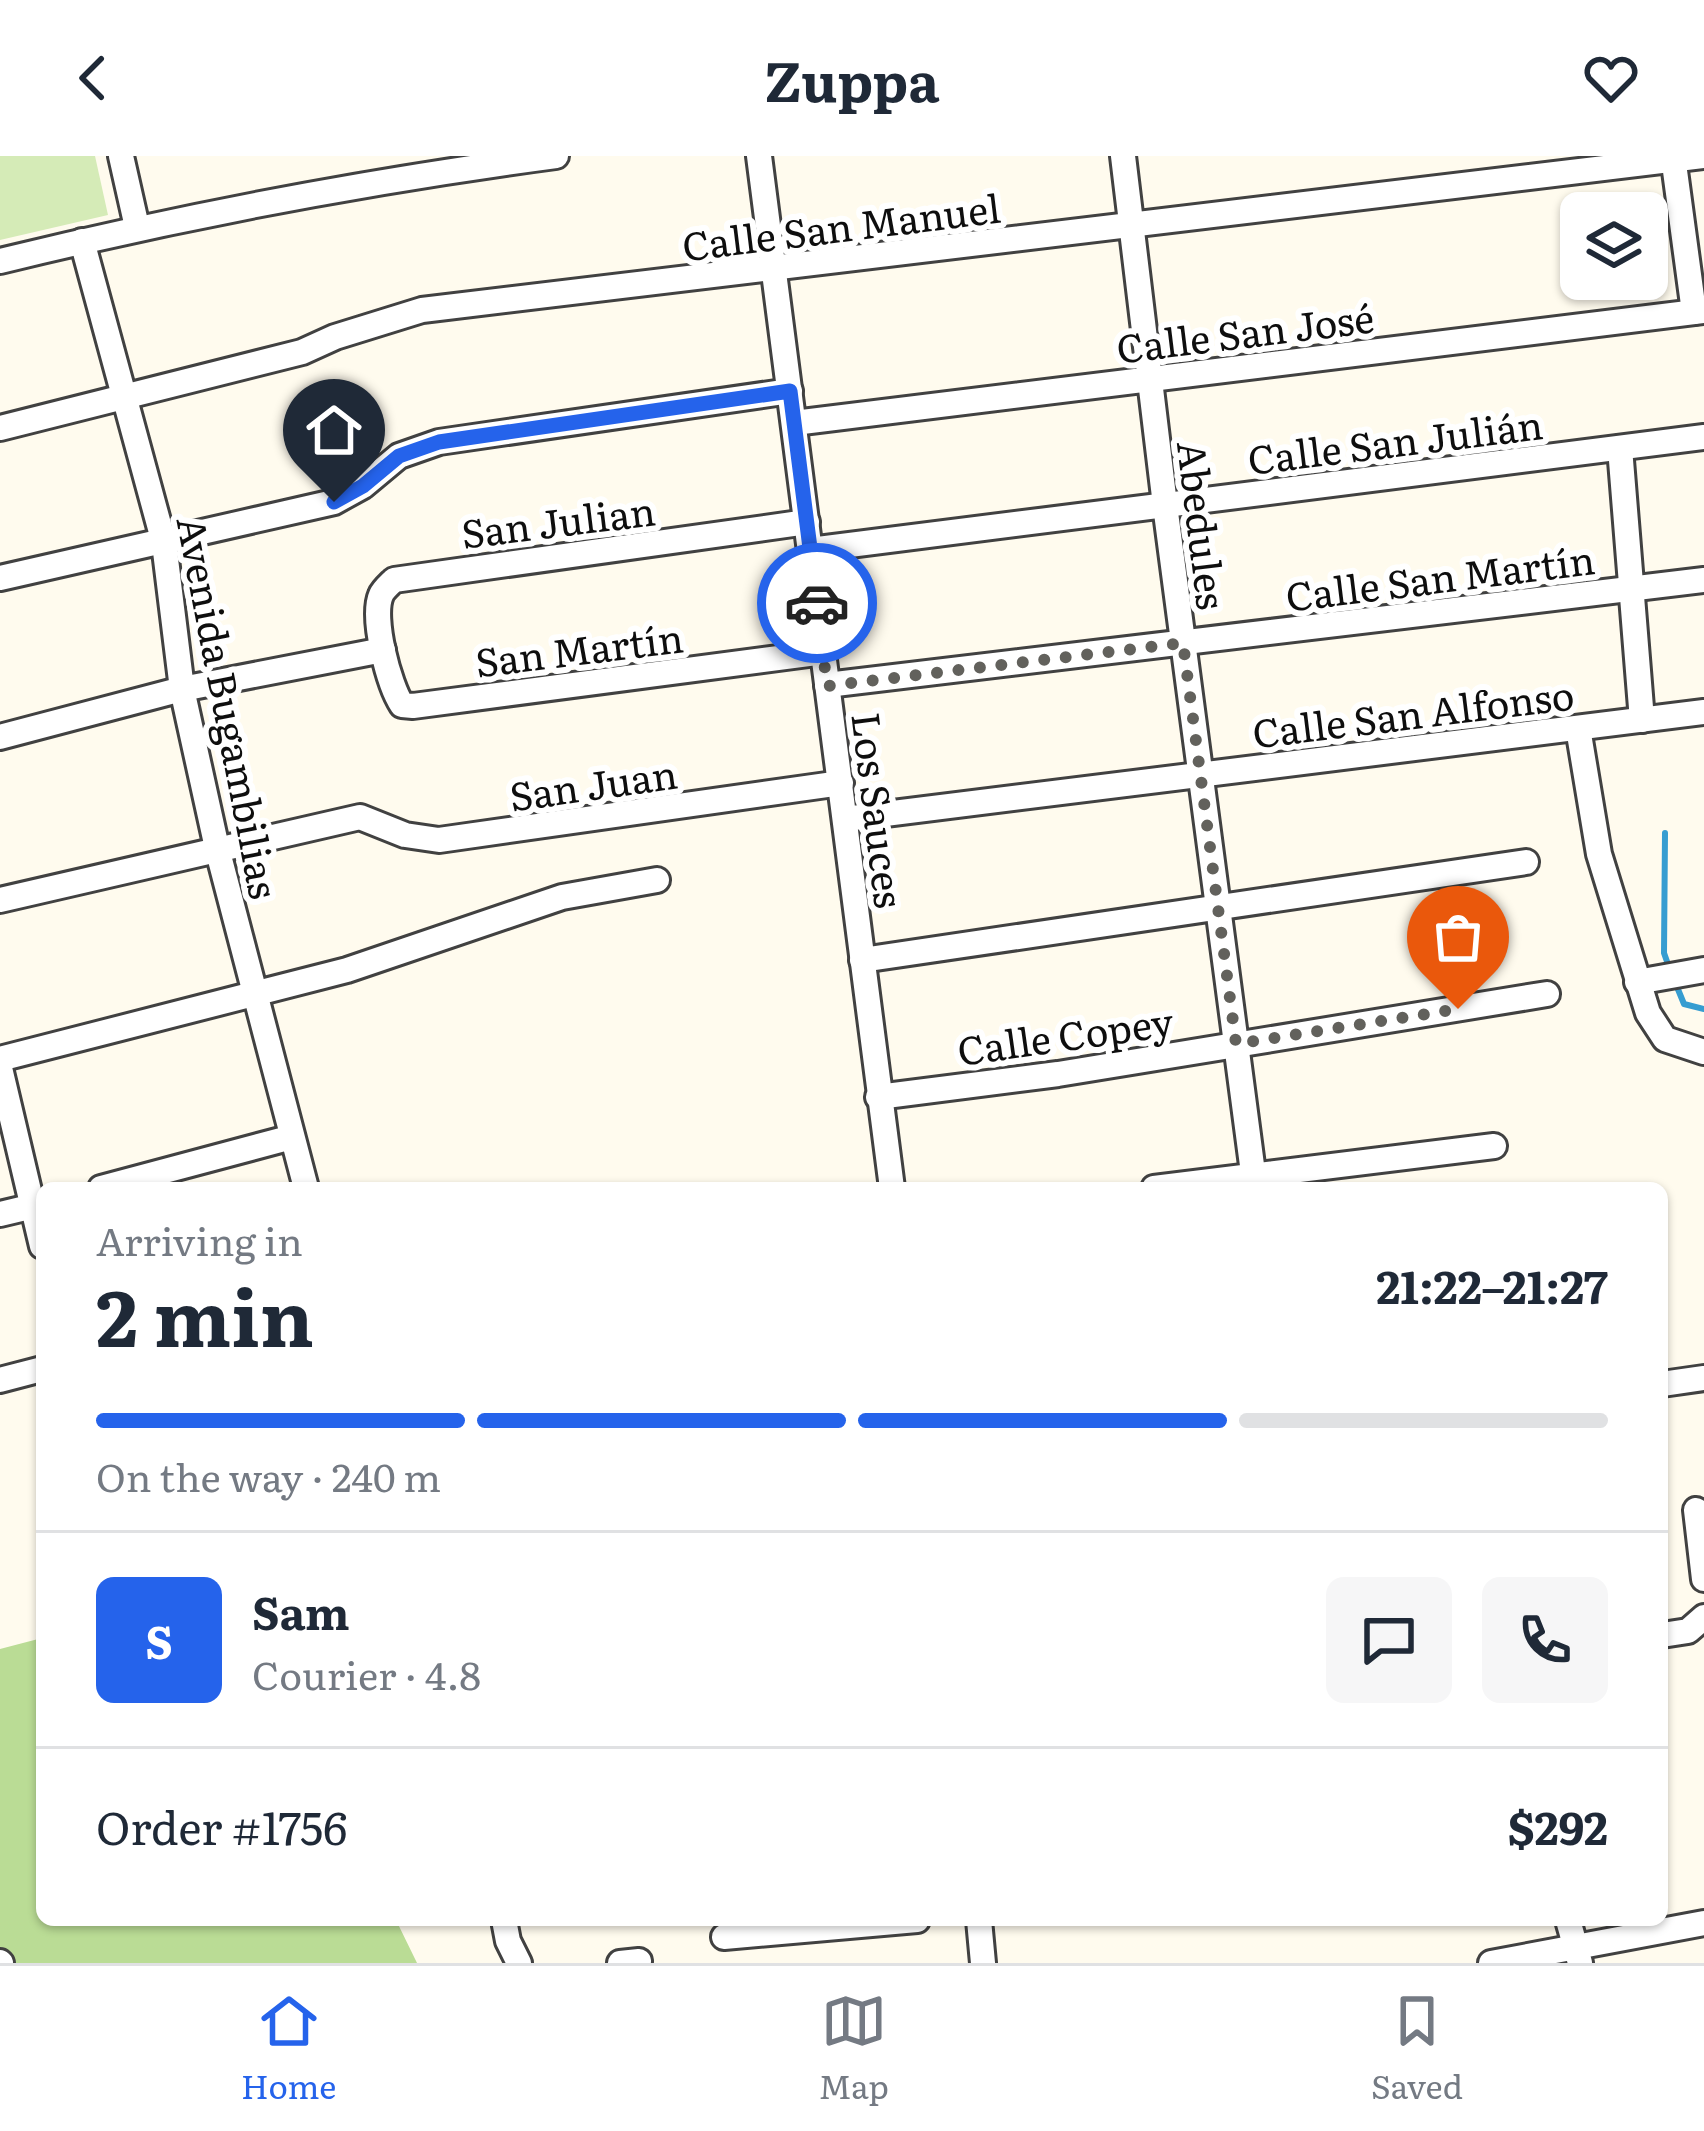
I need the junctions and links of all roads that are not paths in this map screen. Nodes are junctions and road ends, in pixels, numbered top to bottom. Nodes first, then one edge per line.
1 (121, 156) edge
2 (556, 156) edge
3 (759, 156) edge
4 (1123, 156) edge
5 (1704, 156) edge
6 (1673, 158) edge
7 (399, 166) edge
8 (1132, 226) junction
9 (137, 227) junction
10 (82, 241) junction
11 (0, 261) edge
12 (774, 270) junction
13 (1699, 311) edge
14 (1150, 379) junction
15 (790, 391) junction
16 (124, 397) junction
17 (794, 423) junction
18 (0, 428) edge
19 (1704, 437) edge
20 (1620, 448) junction
21 (1165, 506) junction
22 (807, 522) junction
23 (164, 543) junction
24 (810, 550) junction
25 (0, 578) edge
26 (1704, 580) edge
27 (1630, 589) junction
28 (1183, 643) junction
29 (383, 650) junction
30 (824, 652) junction
31 (827, 686) junction
32 (182, 689) junction
33 (1704, 712) edge
34 (1642, 720) junction
35 (1578, 728) junction
36 (0, 737) edge
37 (1200, 775) junction
38 (841, 783) junction
39 (844, 820) junction
40 (217, 848) junction
41 (1526, 862) dead end
42 (657, 880) dead end
43 (0, 900) edge
44 (1218, 910) junction
45 (862, 959) junction
46 (1704, 970) edge
47 (1637, 982) junction
48 (256, 994) junction
49 (1547, 994) dead end
50 (1236, 1044) junction
51 (1704, 1052) edge
52 (0, 1063) edge
53 (878, 1097) junction
54 (292, 1137) junction
55 (1494, 1146) dead end
56 (123, 1182) edge
57 (304, 1182) edge
58 (891, 1182) edge
59 (1255, 1182) edge
60 (36, 1205) edge
61 (0, 1214) edge
62 (36, 1370) edge
63 (1704, 1378) edge
64 (0, 1379) edge
65 (1668, 1383) edge
66 (1696, 1510) dead end
67 (1704, 1580) edge
68 (1704, 1617) edge
69 (1668, 1634) edge
70 (1704, 1923) edge
71 (505, 1926) edge
72 (845, 1926) edge
73 (980, 1926) edge
74 (724, 1936) dead end
75 (1574, 1943) edge
76 (519, 1963) edge
77 (983, 1963) edge
78 (1491, 1963) edge

1 - 9 street
2 - 7 street
3 - 12 street, Los Sauces
4 - 8 street, Abedules
5 - 6 street, Calle San Manuel
6 - 8 street, Calle San Manuel
6 - 13 street
7 - 9 street
8 - 12 street, Calle San Manuel
8 - 14 street, Abedules
9 - 10 street
10 - 11 street
10 - 16 street, Avenida Bugambilias
12 - 15 street, Los Sauces
12 - 16 street, Calle San Manuel
13 - 14 street, Calle San José
14 - 17 street, Calle San José
14 - 21 street, Abedules
15 - 17 street, Los Sauces
15 - 23 street
16 - 18 street, Calle San Manuel
16 - 23 street, Avenida Bugambilias
17 - 22 street, Los Sauces
19 - 20 street, Calle San Julián
20 - 21 street, Calle San Julián
20 - 27 street
21 - 24 street, Calle San Julián
21 - 28 street, Abedules
22 - 24 street, Los Sauces
22 - 29 street, San Julian
23 - 25 street
23 - 32 street, Avenida Bugambilias
24 - 30 street, Los Sauces
26 - 27 street, Calle San Martín
27 - 28 street, Calle San Martín
27 - 34 street
28 - 31 street, Calle San Martín
28 - 37 street, Abedules
29 - 30 street, San Martín
29 - 32 street
30 - 31 street, Los Sauces
31 - 38 street, Los Sauces
32 - 36 street
32 - 40 street, Avenida Bugambilias
33 - 34 street, Calle San Alfonso
34 - 35 street, Calle San Alfonso
35 - 37 street, Calle San Alfonso
35 - 47 street
37 - 39 street, Calle San Alfonso
37 - 44 street, Abedules
38 - 39 street, Los Sauces
38 - 40 street, San Juan
39 - 45 street, Los Sauces
40 - 43 street
40 - 48 street, Avenida Bugambilias
41 - 44 street
42 - 48 street
44 - 45 street
44 - 50 street, Abedules
45 - 53 street, Los Sauces
46 - 47 street
47 - 51 street
48 - 52 street
48 - 54 street, Avenida Bugambilias
49 - 50 street, Calle Copey
50 - 53 street, Calle Copey
50 - 59 street, Abedules
52 - 60 street
53 - 58 street, Los Sauces
54 - 56 street
54 - 57 street, Avenida Bugambilias
55 - 59 street
60 - 61 street
62 - 64 street
63 - 65 street
66 - 67 street
68 - 69 street
70 - 75 street
71 - 76 street
72 - 74 street
73 - 77 street
75 - 78 street

